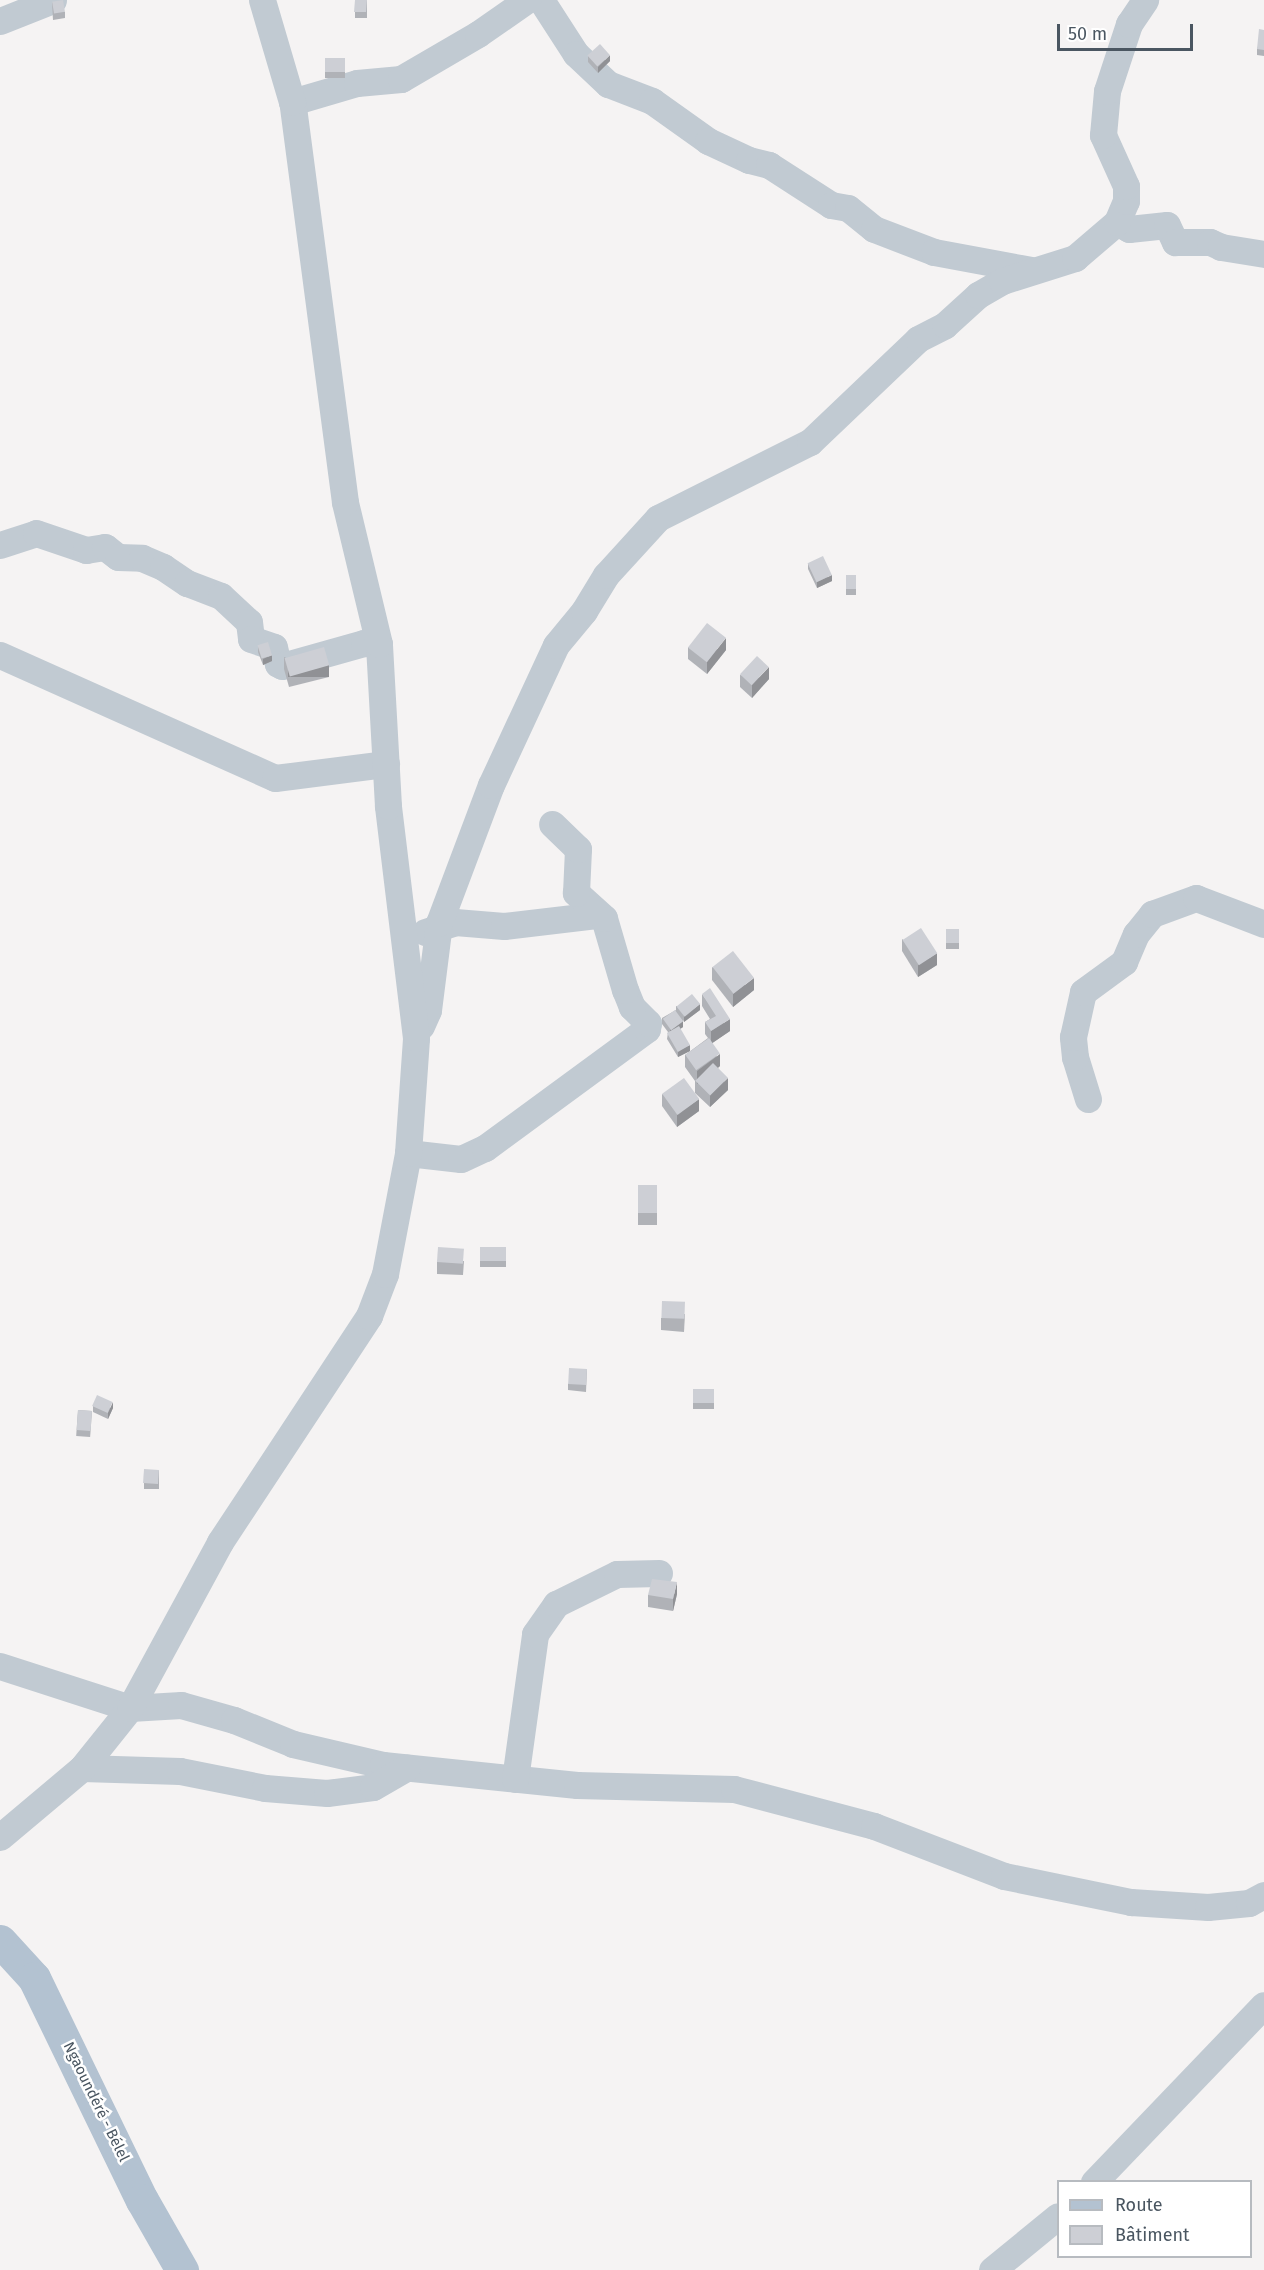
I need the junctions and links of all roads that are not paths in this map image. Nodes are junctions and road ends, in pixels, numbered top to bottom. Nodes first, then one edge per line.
1 (53, 0) edge
2 (262, 0) edge
3 (527, 0) edge
4 (541, 0) edge
5 (1145, 0) edge
6 (10, 12) edge
7 (292, 102) junction
8 (1117, 222) junction
9 (1264, 254) edge
10 (1036, 271) junction
11 (0, 545) edge
12 (379, 644) junction
13 (0, 655) edge
14 (386, 764) junction
15 (552, 824) dead end
16 (597, 915) junction
17 (1264, 924) edge
18 (438, 928) junction
19 (403, 929) junction
20 (416, 1038) junction
21 (1088, 1099) dead end
22 (408, 1153) junction
23 (659, 1573) dead end
24 (0, 1666) edge
25 (130, 1708) junction
26 (407, 1767) junction
27 (82, 1768) junction
28 (515, 1779) junction
29 (0, 1837) edge
30 (1264, 1895) edge
31 (0, 1941) edge
32 (1264, 2005) edge
33 (1095, 2180) edge
34 (1057, 2218) edge
35 (182, 2270) edge
36 (992, 2270) edge

1 - 6 street
2 - 7 street
3 - 7 street
4 - 10 street
5 - 8 street
7 - 12 street
8 - 9 street
8 - 10 street
10 - 18 street
11 - 12 street
12 - 14 street
13 - 14 street
14 - 19 street
15 - 16 street
16 - 18 street
16 - 22 street
17 - 21 street
18 - 19 street
18 - 20 street
19 - 20 street
20 - 22 street
22 - 25 street
23 - 28 street
24 - 25 street
25 - 26 street
25 - 27 street
26 - 27 street
26 - 28 street
27 - 29 street
28 - 30 street
31 - 35 main road, Ngaoundéré - Bélel
32 - 33 street
34 - 36 street

